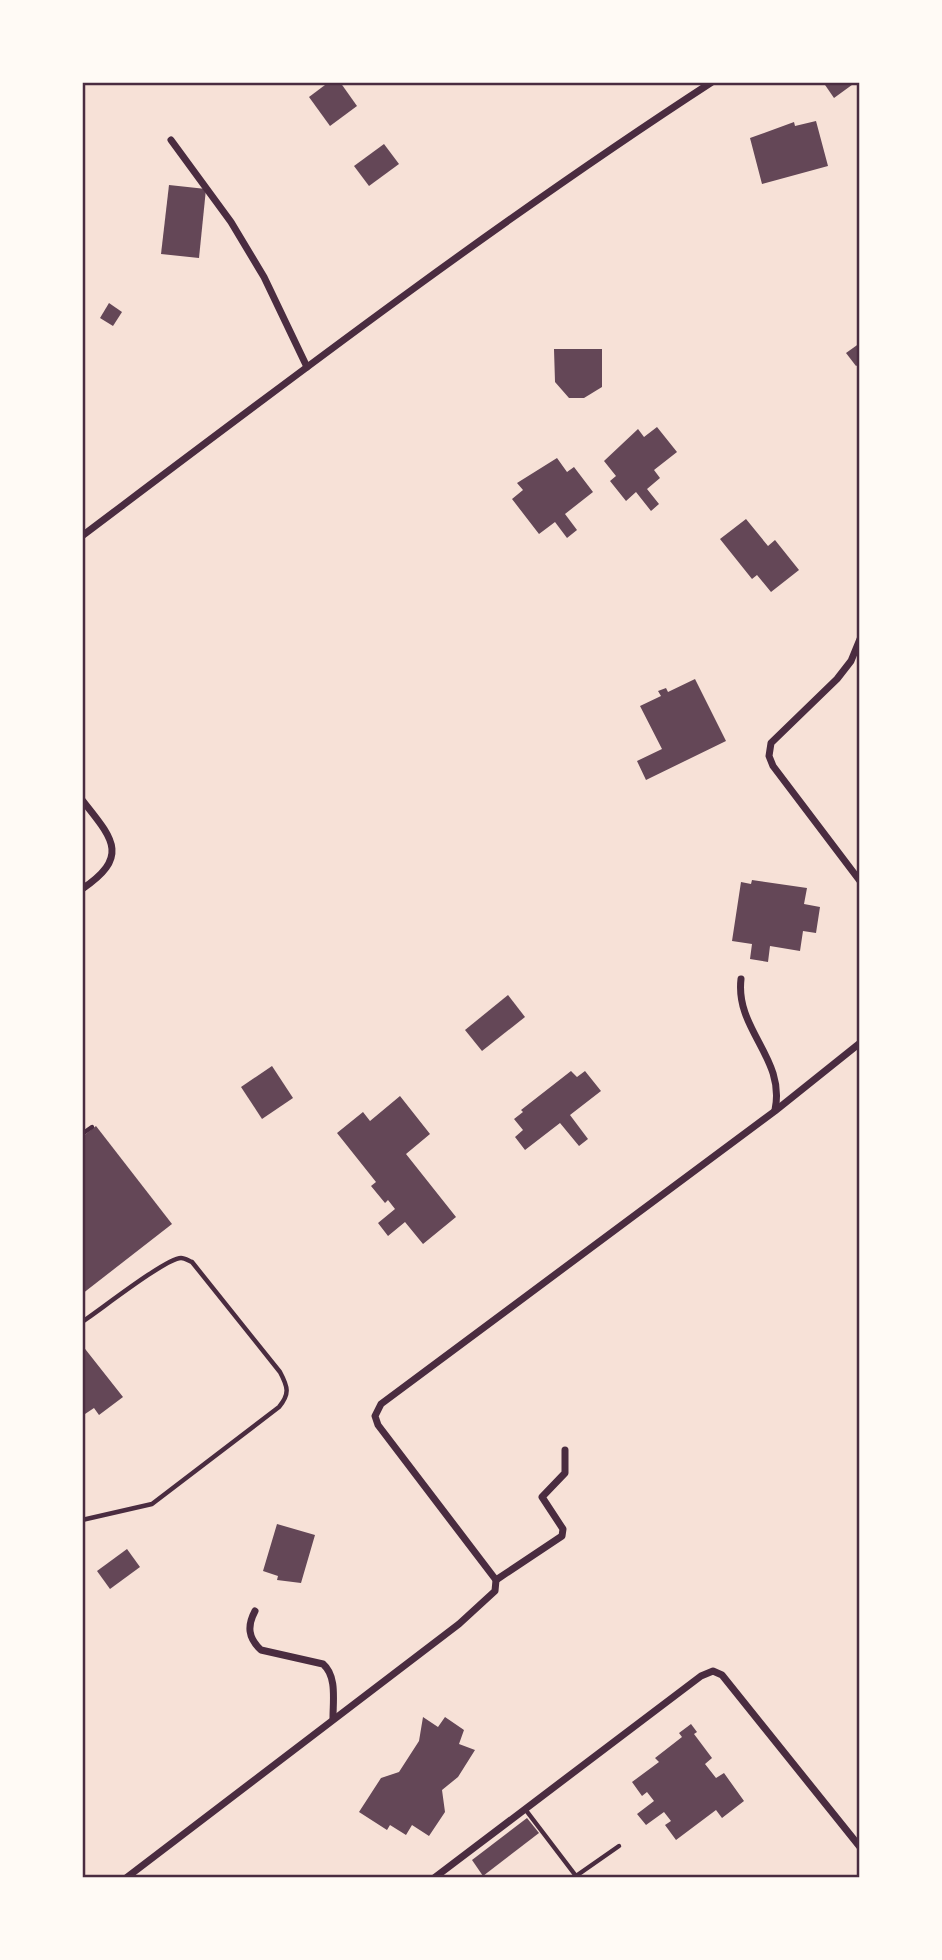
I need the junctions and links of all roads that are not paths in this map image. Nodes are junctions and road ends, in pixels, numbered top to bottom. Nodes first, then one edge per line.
1 (712, 82) edge
2 (171, 140) dead end
3 (307, 367) junction
4 (82, 536) edge
5 (860, 639) edge
6 (82, 800) edge
7 (860, 881) edge
8 (82, 889) edge
9 (741, 979) dead end
10 (860, 1043) edge
11 (775, 1111) junction
12 (92, 1126) dead end
13 (82, 1133) edge
14 (82, 1322) edge
15 (565, 1450) dead end
16 (82, 1520) edge
17 (496, 1580) junction
18 (256, 1611) dead end
19 (333, 1718) junction
20 (525, 1809) junction
21 (619, 1846) dead end
22 (860, 1847) edge
23 (127, 1878) edge
24 (434, 1878) edge

1 - 3 street
2 - 3 street
3 - 4 street
5 - 7 street
6 - 8 street
9 - 11 street
10 - 11 street
11 - 17 street
12 - 13 lane
14 - 16 lane
15 - 17 street
17 - 19 street
18 - 19 street
19 - 23 street
20 - 21 lane
20 - 22 street
20 - 24 street

